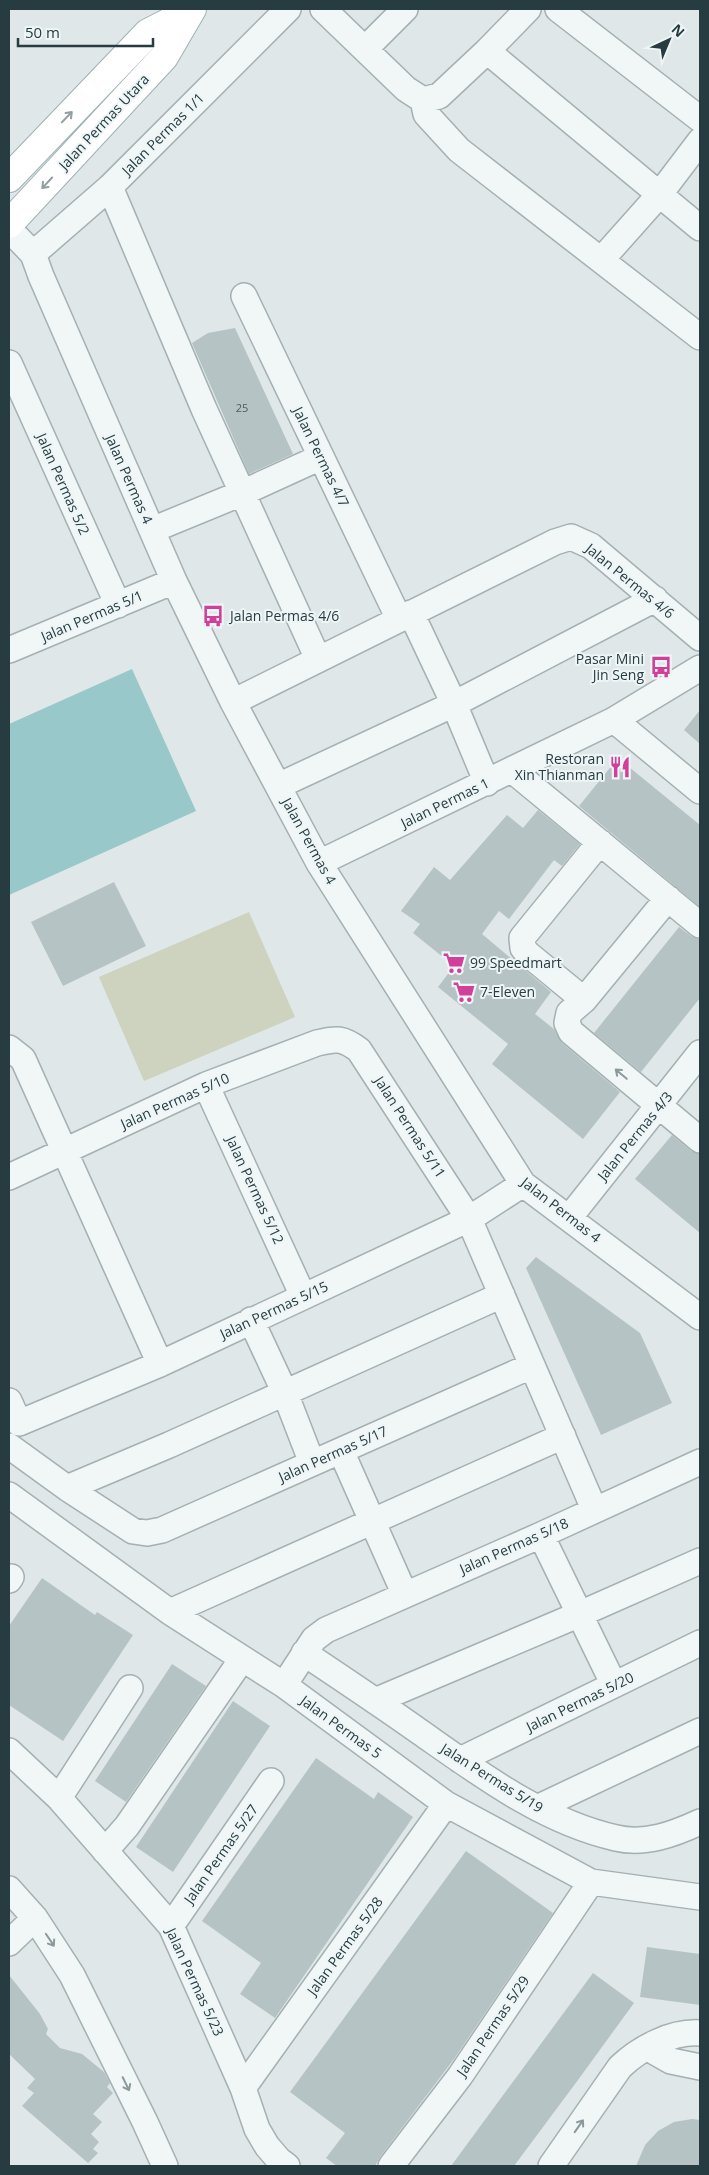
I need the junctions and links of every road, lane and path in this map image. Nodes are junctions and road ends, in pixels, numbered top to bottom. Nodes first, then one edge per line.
1 (288, 9) edge
2 (323, 9) edge
3 (405, 9) edge
4 (528, 9) edge
5 (558, 9) edge
6 (191, 10) edge
7 (365, 49) junction
8 (487, 51) junction
9 (423, 100) junction
10 (700, 119) edge
11 (700, 141) edge
12 (9, 178) edge
13 (110, 186) junction
14 (659, 195) junction
15 (9, 224) edge
16 (700, 228) edge
17 (9, 229) edge
18 (9, 254) edge
19 (602, 259) junction
20 (37, 265) junction
21 (244, 296) dead end
22 (700, 337) edge
23 (9, 363) edge
24 (321, 457) junction
25 (242, 493) junction
26 (152, 530) junction
27 (174, 581) junction
28 (655, 599) junction
29 (118, 605) junction
30 (405, 616) junction
31 (700, 638) edge
32 (9, 650) edge
33 (318, 659) junction
34 (700, 668) edge
35 (233, 702) junction
36 (454, 704) junction
37 (614, 720) junction
38 (512, 770) junction
39 (487, 783) junction
40 (278, 786) junction
41 (700, 791) edge
42 (600, 842) junction
43 (319, 863) junction
44 (668, 898) junction
45 (700, 925) edge
46 (584, 1000) junction
47 (346, 1041) joint
48 (9, 1048) edge
49 (700, 1053) edge
50 (206, 1085) junction
51 (659, 1106) junction
52 (700, 1140) edge
53 (65, 1151) junction
54 (9, 1177) edge
55 (523, 1184) junction
56 (569, 1218) junction
57 (469, 1219) junction
58 (502, 1295) junction
59 (303, 1296) junction
60 (700, 1317) edge
61 (251, 1320) junction
62 (160, 1364) junction
63 (531, 1366) junction
64 (284, 1393) junction
65 (12, 1421) edge
66 (563, 1436) junction
67 (9, 1446) edge
68 (341, 1451) junction
69 (700, 1462) edge
70 (312, 1463) junction
71 (67, 1488) junction
72 (9, 1495) edge
73 (594, 1509) junction
74 (374, 1522) junction
75 (541, 1536) junction
76 (700, 1561) edge
77 (405, 1595) junction
78 (170, 1612) junction
79 (580, 1614) junction
80 (700, 1643) edge
81 (304, 1653) junction
82 (242, 1658) junction
83 (284, 1685) junction
84 (614, 1685) junction
85 (130, 1688) dead end
86 (375, 1701) junction
87 (700, 1731) edge
88 (9, 1751) edge
89 (460, 1760) junction
90 (271, 1781) dead end
91 (59, 1798) junction
92 (446, 1804) junction
93 (537, 1808) junction
94 (700, 1822) edge
95 (105, 1851) junction
96 (591, 1882) junction
97 (9, 1889) edge
98 (700, 1897) edge
99 (35, 1918) junction
100 (171, 1926) junction
101 (9, 1943) edge
102 (700, 2033) edge
103 (648, 2048) junction
104 (700, 2067) edge
105 (243, 2088) junction
106 (165, 2166) edge
107 (288, 2166) edge
108 (391, 2166) edge
109 (551, 2166) edge

1 - 13 street, Jalan Permas 1/1
2 - 7 street
3 - 7 street
4 - 8 street
5 - 10 street
12 -> 6 main road, Jalan Permas Utara
6 -> 15 main road, Jalan Permas Utara
7 - 9 street
8 - 9 street
8 - 14 street
9 - 19 street
11 - 14 street
13 - 20 street, Jalan Permas 1/1
13 - 25 street
14 - 16 street
14 - 19 street
17 - 20 street, Jalan Permas 4
18 - 20 street
19 - 22 street
20 - 26 street, Jalan Permas 4
21 - 24 street, Jalan Permas 4/7
23 - 29 street, Jalan Permas 5/2
24 - 25 street
24 - 30 street, Jalan Permas 4/7
25 - 26 street
25 - 33 street
26 - 27 street, Jalan Permas 4
27 - 29 street, Jalan Permas 5/1
27 - 35 street, Jalan Permas 4
28 - 30 street, Jalan Permas 4/6
28 - 31 street, Jalan Permas 4/6
28 - 36 street
29 - 32 street, Jalan Permas 5/1
30 - 33 street, Jalan Permas 4/6
30 - 36 street, Jalan Permas 4/7
33 - 35 street, Jalan Permas 4/6
34 - 37 street, Jalan Permas 1
35 - 40 street, Jalan Permas 4
36 - 39 street, Jalan Permas 4/7
36 - 40 street
37 - 38 street, Jalan Permas 1
37 - 41 street
38 - 39 street, Jalan Permas 1
38 - 42 street
39 - 43 street, Jalan Permas 1
40 - 43 street, Jalan Permas 4
42 - 44 street
42 - 46 street
43 - 55 street, Jalan Permas 4
44 - 45 street
44 - 46 street
51 -> 46 street
47 - 50 street, Jalan Permas 5/10
47 - 57 street, Jalan Permas 5/11
48 - 53 street
49 - 51 street, Jalan Permas 4/3
50 - 53 street, Jalan Permas 5/10
50 - 59 street, Jalan Permas 5/12
51 - 52 street
51 - 56 street, Jalan Permas 4/3
53 - 54 street, Jalan Permas 5/10
53 - 62 street
55 - 56 street, Jalan Permas 4
55 - 57 street, Jalan Permas 5/15
56 - 60 street, Jalan Permas 4
57 - 58 street, Jalan Permas 5/11
57 - 59 street, Jalan Permas 5/15
58 - 63 street, Jalan Permas 5/11
58 - 64 street
59 - 61 street, Jalan Permas 5/15
61 - 62 street, Jalan Permas 5/15
61 - 64 street
62 - 65 street, Jalan Permas 5/15
63 - 66 street, Jalan Permas 5/11
63 - 68 street, Jalan Permas 5/17
64 - 70 street
64 - 71 street
66 - 73 street, Jalan Permas 5/11
66 - 74 street
67 - 71 street
68 - 70 street, Jalan Permas 5/17
68 - 74 street
69 - 73 street, Jalan Permas 5/18
70 - 71 street, Jalan Permas 5/17
72 - 78 street, Jalan Permas 5
73 - 75 street, Jalan Permas 5/18
74 - 77 street
74 - 78 street
75 - 77 street, Jalan Permas 5/18
75 - 79 street
76 - 79 street
77 - 81 street, Jalan Permas 5/18
78 - 82 street, Jalan Permas 5
79 - 84 street
79 - 86 street
80 - 84 street, Jalan Permas 5/20
81 - 83 street, Jalan Permas 5/18
81 - 86 street, Jalan Permas 5/19
82 - 83 street, Jalan Permas 5
82 - 95 street
83 - 92 street, Jalan Permas 5
84 - 89 street, Jalan Permas 5/20
85 - 91 street
86 - 89 street, Jalan Permas 5/19
87 - 93 street
88 - 91 street, Jalan Permas 5/23
89 - 93 street, Jalan Permas 5/19
90 - 100 street, Jalan Permas 5/27
91 - 95 street, Jalan Permas 5/23
92 - 96 street, Jalan Permas 5
92 - 105 street, Jalan Permas 5/28
93 - 94 street, Jalan Permas 5/19
95 - 100 street, Jalan Permas 5/23
96 - 98 street, Jalan Permas 5
96 - 108 street, Jalan Permas 5/29
97 - 99 street
99 - 101 street
99 -> 106 street
100 - 105 street, Jalan Permas 5/23
102 - 103 street
103 - 104 street
109 -> 103 street
105 - 107 street, Jalan Permas 5/23

